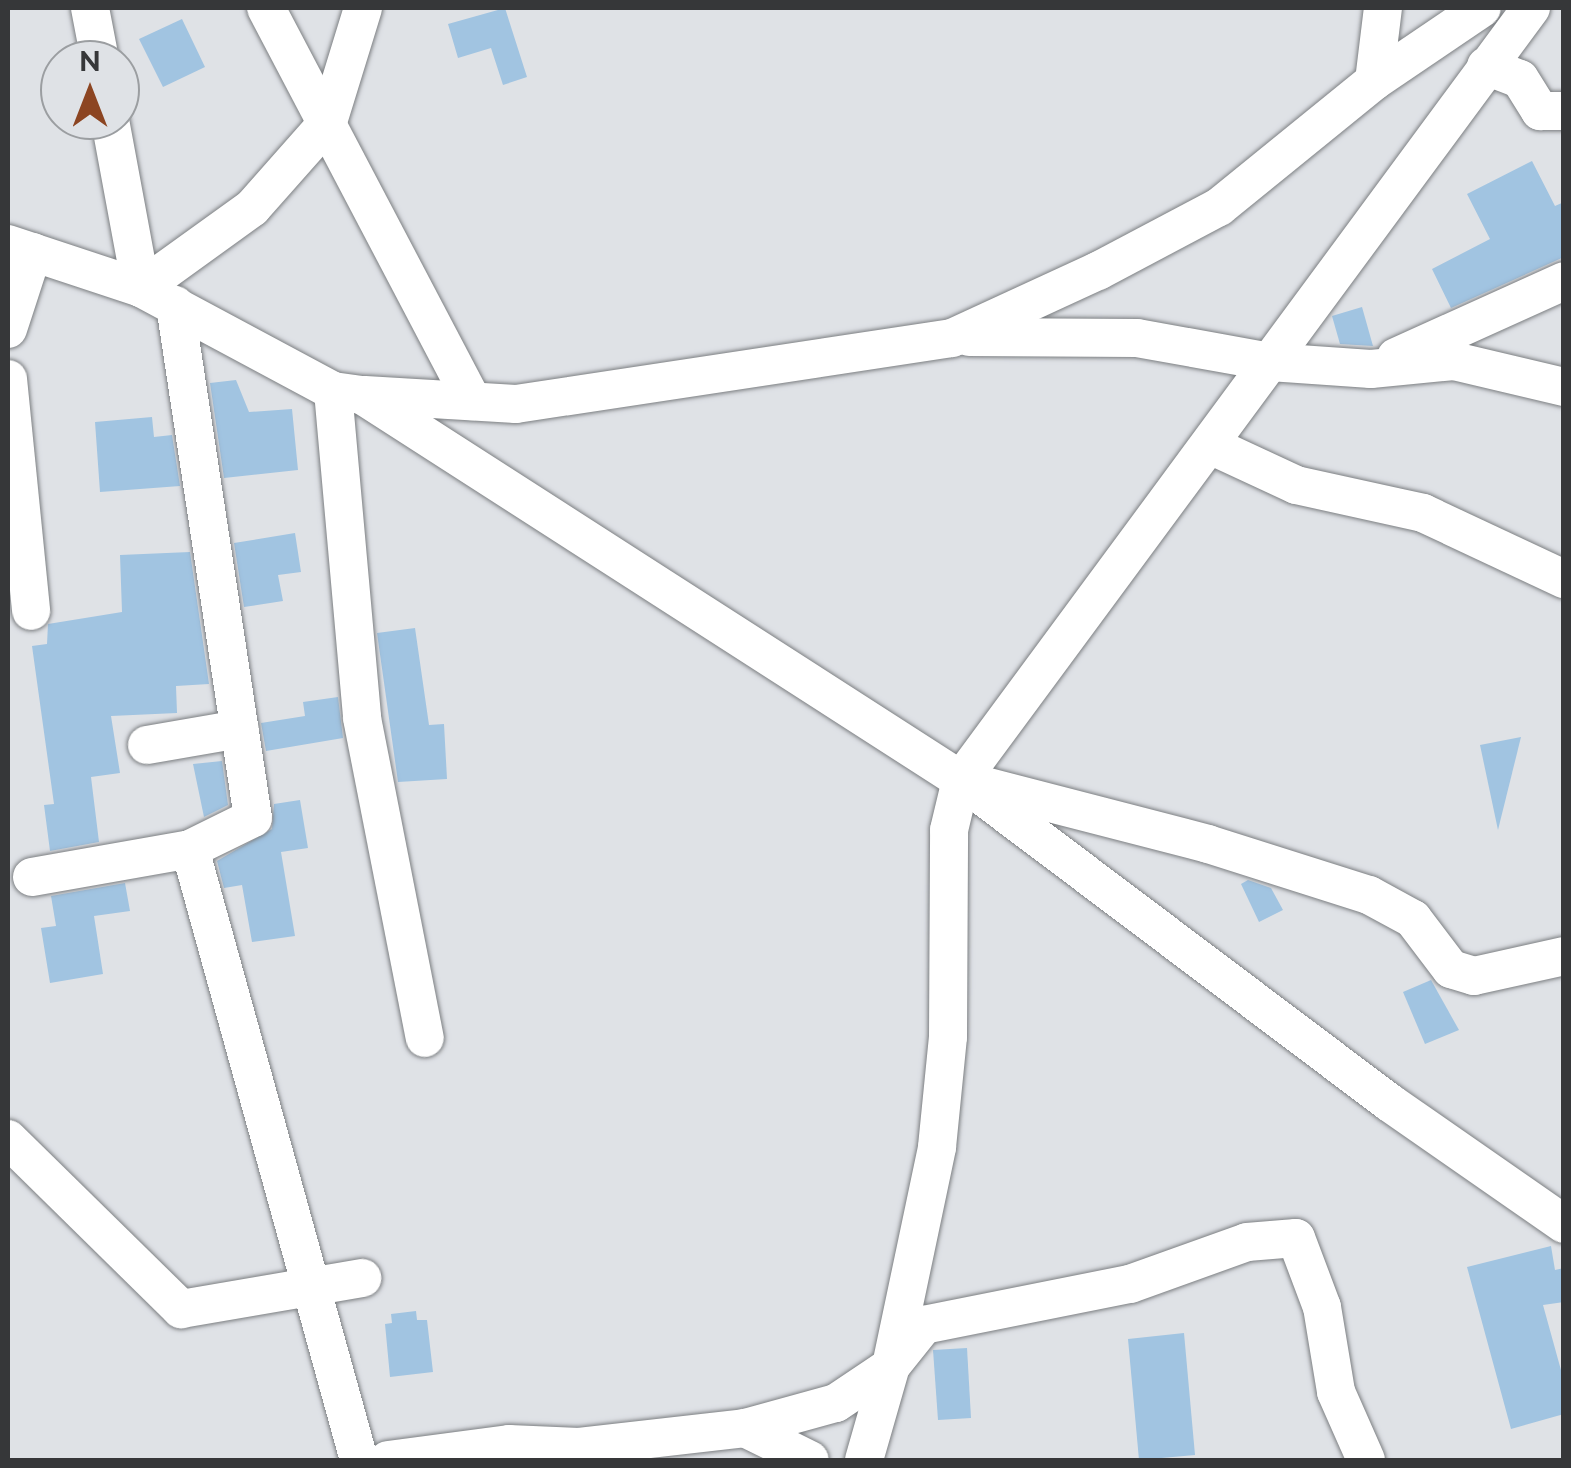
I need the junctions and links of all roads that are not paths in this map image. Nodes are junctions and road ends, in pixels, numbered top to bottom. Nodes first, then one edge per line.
1 (90, 8) edge
2 (266, 8) edge
3 (363, 8) edge
4 (1384, 8) edge
5 (1482, 8) edge
6 (1530, 8) edge
7 (96, 40) edge
8 (1486, 66) junction
9 (1374, 81) junction
10 (1564, 112) edge
11 (328, 122) junction
12 (114, 140) edge
13 (20, 248) edge
14 (1564, 280) edge
15 (141, 288) junction
16 (176, 305) junction
17 (8, 329) edge
18 (952, 338) junction
19 (1270, 362) junction
20 (1372, 368) junction
21 (8, 379) edge
22 (1564, 387) edge
23 (347, 393) junction
24 (472, 402) junction
25 (1210, 445) junction
26 (1564, 579) edge
27 (31, 611) dead end
28 (240, 728) junction
29 (147, 745) dead end
30 (962, 780) junction
31 (190, 849) junction
32 (32, 876) dead end
33 (1564, 956) edge
34 (425, 1038) dead end
35 (8, 1138) edge
36 (1560, 1218) edge
37 (362, 1278) dead end
38 (311, 1288) junction
39 (892, 1366) junction
40 (745, 1428) junction
41 (359, 1460) edge
42 (388, 1460) edge
43 (810, 1460) edge
44 (864, 1460) edge
45 (1366, 1460) edge

1 - 7 street
2 - 11 street
3 - 11 street
4 - 9 street
5 - 9 street
6 - 8 street
8 - 10 street
8 - 19 street
9 - 18 street
11 - 15 street
11 - 24 street
12 - 15 street
13 - 15 street
13 - 17 street
14 - 20 street
15 - 16 street
16 - 23 street
16 - 28 street
18 - 19 street
18 - 24 street
19 - 20 street
19 - 25 street
20 - 22 street
21 - 27 street
23 - 24 street
23 - 30 street
23 - 34 street
25 - 26 street
25 - 30 street
28 - 29 street
28 - 31 street
30 - 33 street
30 - 36 street
30 - 39 street
31 - 32 street
31 - 38 street
35 - 38 street
37 - 38 street
38 - 41 street
39 - 40 street
39 - 44 street
39 - 45 street
40 - 42 street
40 - 43 street

